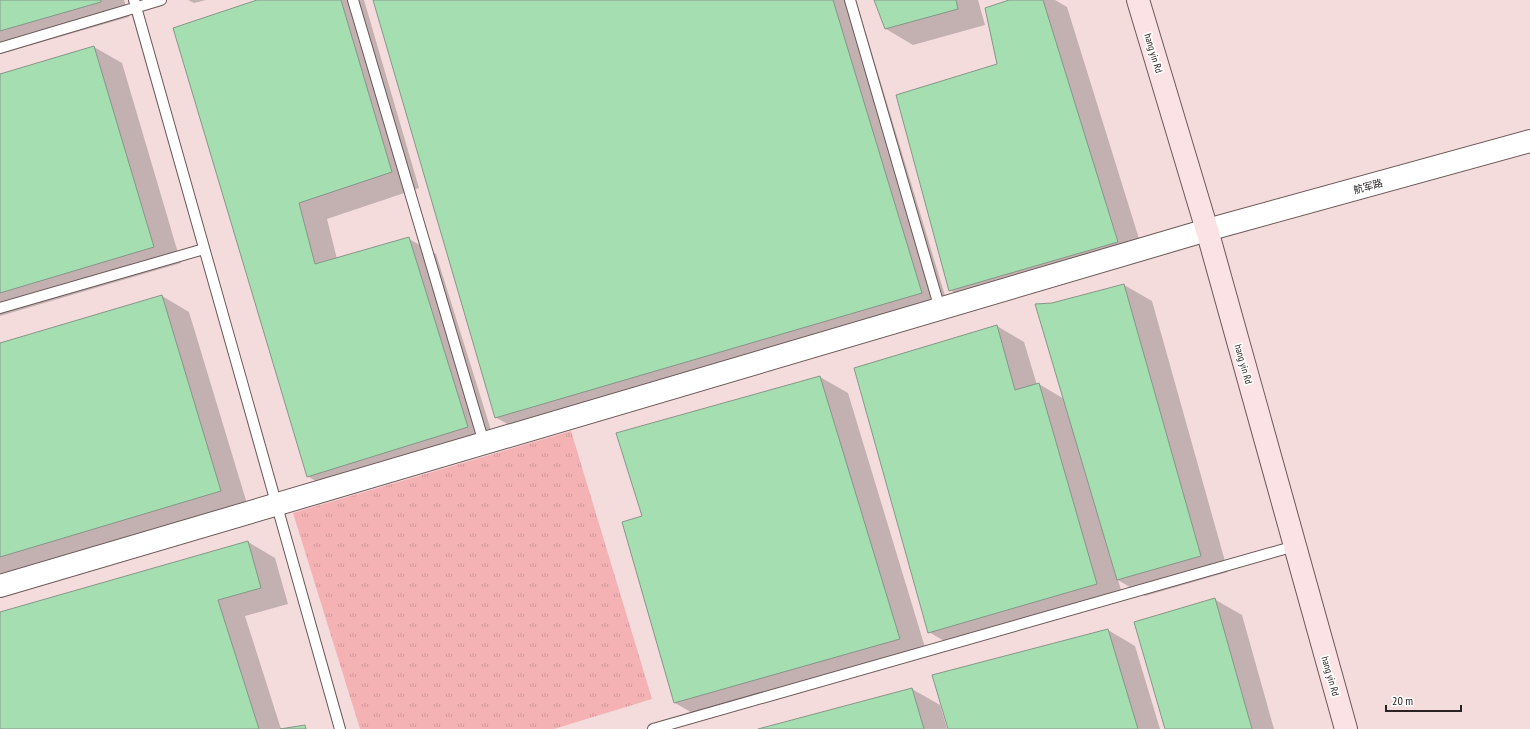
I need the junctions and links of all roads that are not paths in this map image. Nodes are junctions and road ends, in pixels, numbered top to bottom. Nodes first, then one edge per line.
1 (161, 0) edge
2 (353, 0) edge
3 (850, 0) edge
4 (1138, 0) edge
5 (135, 4) edge
6 (0, 48) edge
7 (1530, 141) edge
8 (1207, 230) junction
9 (204, 249) junction
10 (0, 308) edge
11 (940, 309) junction
12 (484, 443) junction
13 (277, 505) junction
14 (1295, 546) junction
15 (0, 586) edge
16 (340, 729) edge
17 (653, 729) edge
18 (1346, 729) edge

1 - 5 lane
2 - 12 lane
3 - 11 lane
4 - 8 main road, hang yin Rd
5 - 6 lane
5 - 9 lane
7 - 8 street, 航军路
8 - 11 street, 航军路
8 - 14 main road, hang yin Rd
9 - 10 lane
9 - 13 lane
11 - 12 street, 航军路
12 - 13 street, 航军路
13 - 15 street, 航军路
13 - 16 lane
14 - 17 lane
14 - 18 main road, hang yin Rd

